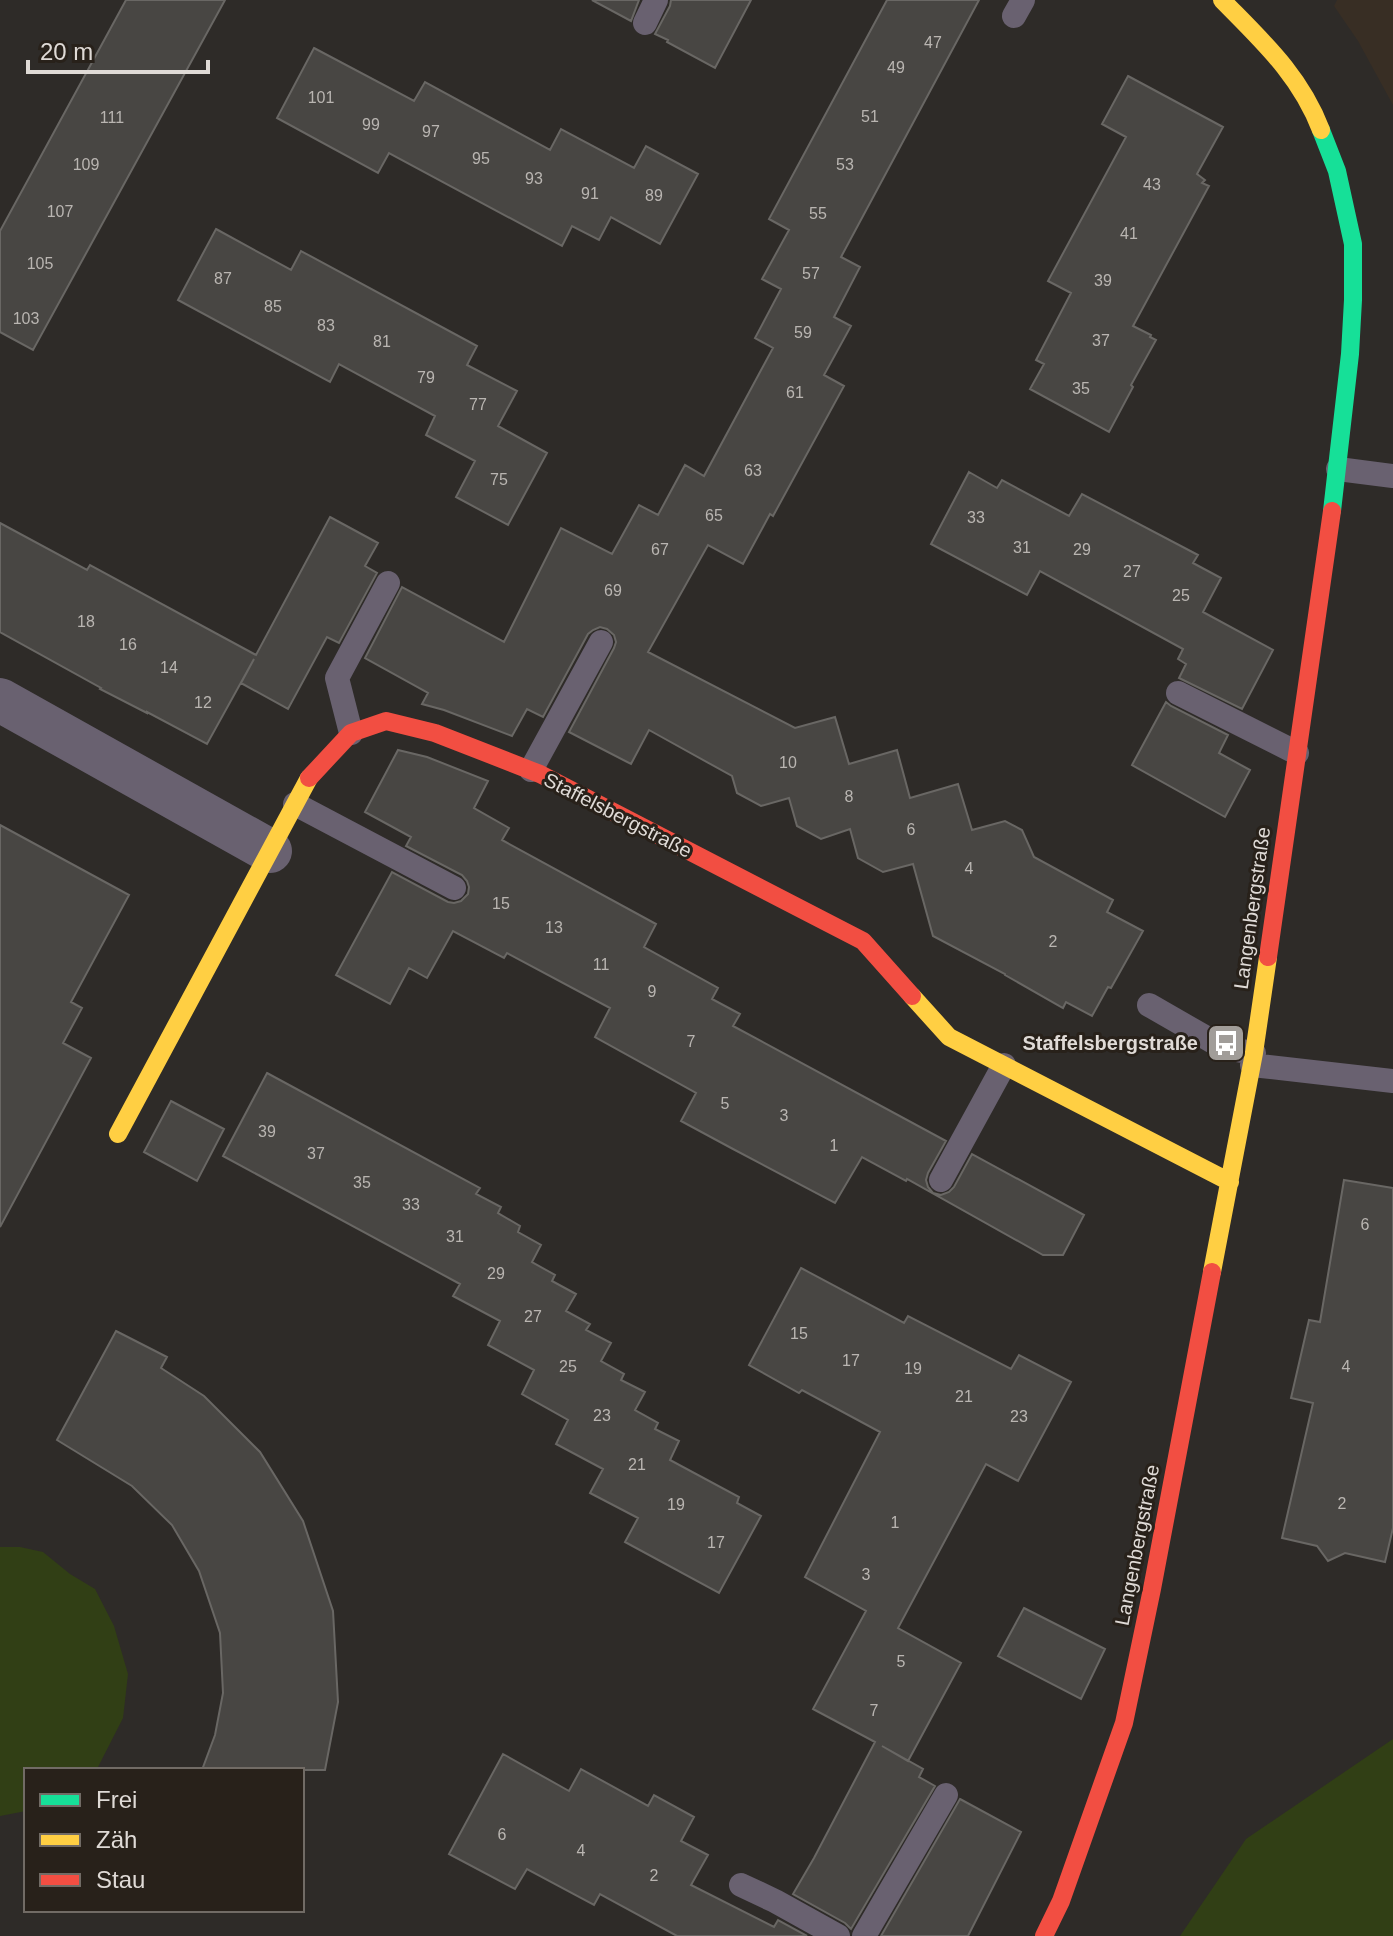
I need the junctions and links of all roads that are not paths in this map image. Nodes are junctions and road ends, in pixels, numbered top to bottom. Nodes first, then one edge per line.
1 (656, 0) edge
2 (1222, 0) edge
3 (645, 23) dead end
4 (1338, 469) junction
5 (1393, 476) edge
6 (388, 583) dead end
7 (601, 642) dead end
8 (1178, 693) dead end
9 (0, 700) edge
10 (351, 733) junction
11 (1297, 753) junction
12 (531, 770) junction
13 (295, 804) junction
14 (270, 851) junction
15 (454, 888) dead end
16 (1149, 1005) dead end
17 (1253, 1059) junction
18 (1004, 1065) junction
19 (1393, 1081) edge
20 (118, 1134) dead end
21 (941, 1180) dead end
22 (1230, 1182) junction
23 (946, 1795) dead end
24 (741, 1885) dead end
25 (838, 1936) edge
26 (864, 1936) edge
27 (1044, 1936) edge

1 - 3 lane
2 - 4 street, Langenbergstraße
4 - 5 lane
4 - 11 street, Langenbergstraße
6 - 10 lane
7 - 12 lane
8 - 11 lane
9 - 14 street
10 - 12 street, Staffelsbergstraße
10 - 13 street, Staffelsbergstraße
11 - 17 street, Langenbergstraße
12 - 18 street, Staffelsbergstraße
13 - 14 street, Staffelsbergstraße
13 - 15 lane
14 - 20 street, Staffelsbergstraße
16 - 17 lane
17 - 19 lane
17 - 22 street, Langenbergstraße
18 - 21 lane
18 - 22 street, Staffelsbergstraße
22 - 27 street, Langenbergstraße
23 - 26 lane
24 - 25 lane

